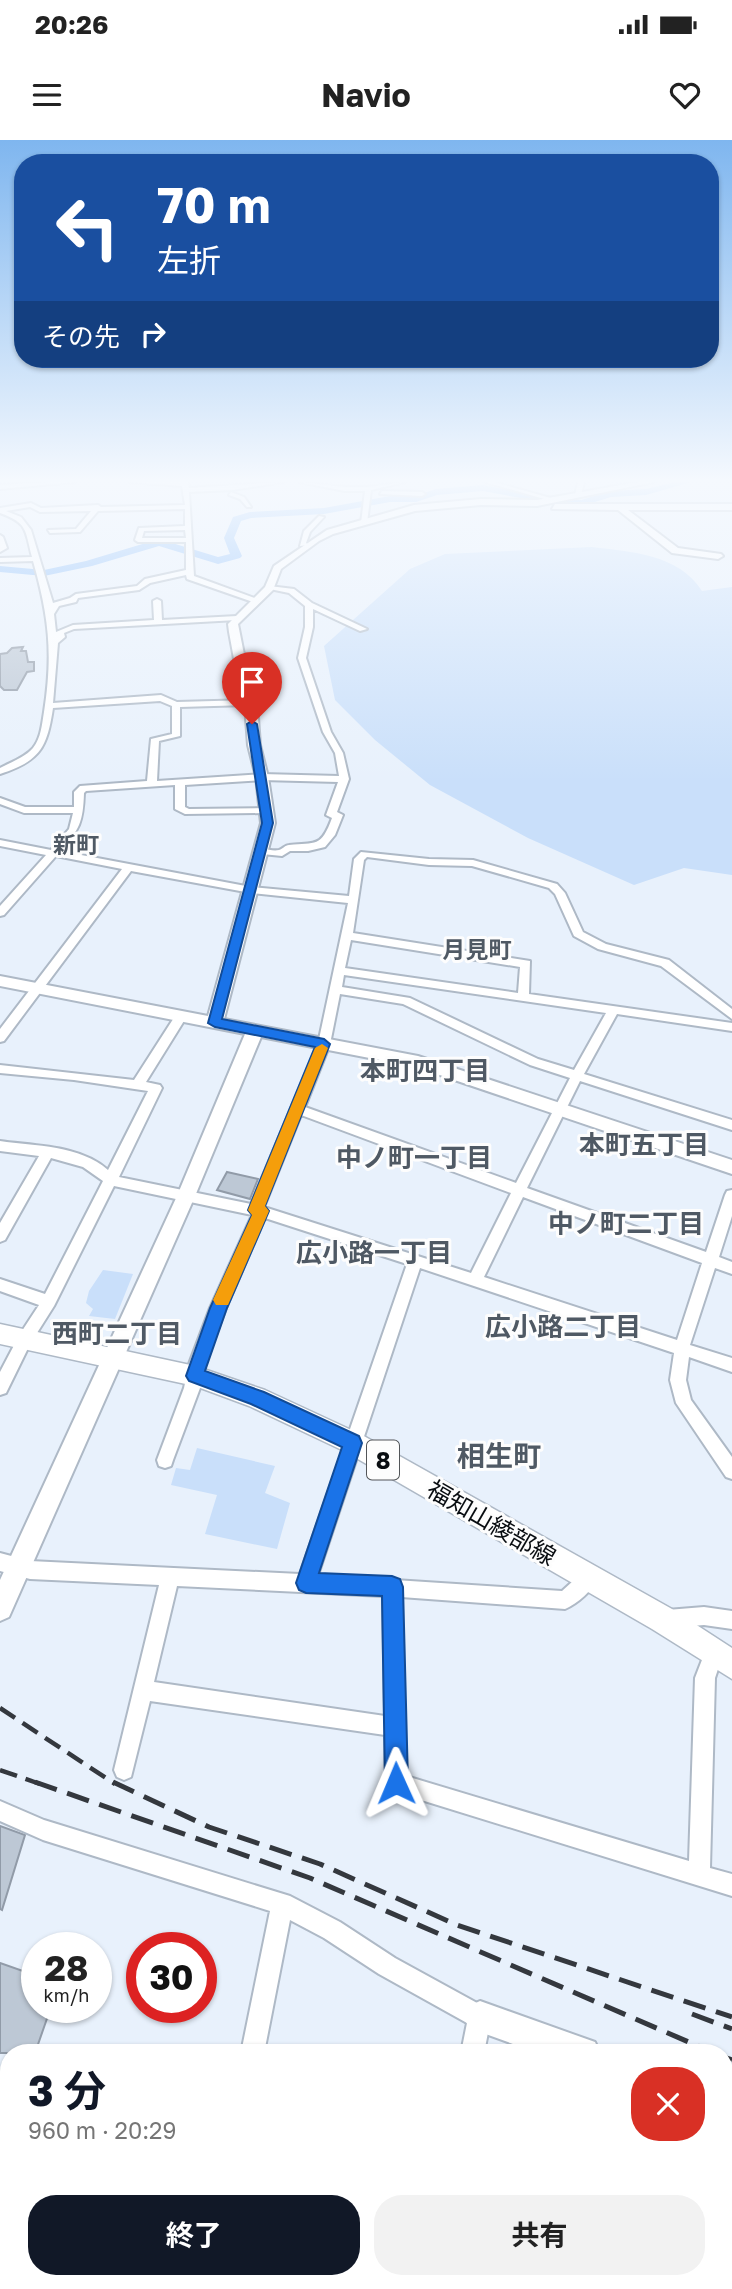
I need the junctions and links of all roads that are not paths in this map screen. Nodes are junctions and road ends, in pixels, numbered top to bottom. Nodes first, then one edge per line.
1 (42, 582) edge
2 (146, 582) edge
3 (200, 582) edge
4 (272, 582) edge
5 (270, 588) junction
6 (256, 600) junction
7 (157, 601) dead end
8 (200, 604) dead end
9 (309, 605) junction
10 (50, 615) junction
11 (202, 618) junction
12 (237, 618) junction
13 (158, 621) junction
14 (363, 629) dead end
15 (54, 642) junction
16 (248, 702) junction
17 (176, 705) junction
18 (49, 706) junction
19 (0, 771) edge
20 (262, 777) junction
21 (344, 779) junction
22 (180, 781) junction
23 (152, 783) junction
24 (0, 801) edge
25 (78, 810) junction
26 (266, 810) junction
27 (0, 843) edge
28 (262, 851) junction
29 (51, 853) junction
30 (128, 868) junction
31 (251, 890) junction
32 (354, 900) junction
33 (0, 913) edge
34 (347, 936) junction
35 (340, 971) junction
36 (0, 981) edge
37 (37, 989) junction
38 (336, 990) junction
39 (523, 996) junction
40 (614, 1009) junction
41 (732, 1015) edge
42 (181, 1016) junction
43 (215, 1023) junction
44 (732, 1027) edge
45 (255, 1031) junction
46 (0, 1038) edge
47 (324, 1044) junction
48 (0, 1069) edge
49 (579, 1075) junction
50 (138, 1085) junction
51 (297, 1108) junction
52 (558, 1110) junction
53 (732, 1125) edge
54 (0, 1146) edge
55 (47, 1154) junction
56 (732, 1167) edge
57 (110, 1180) junction
58 (519, 1190) junction
59 (732, 1195) edge
60 (186, 1196) junction
61 (258, 1211) junction
62 (0, 1236) edge
63 (710, 1260) junction
64 (415, 1261) junction
65 (732, 1268) edge
66 (475, 1281) junction
67 (0, 1284) edge
68 (49, 1302) junction
69 (0, 1334) edge
70 (25, 1339) junction
71 (682, 1347) junction
72 (112, 1357) junction
73 (732, 1365) edge
74 (195, 1376) junction
75 (0, 1388) edge
76 (353, 1443) junction
77 (165, 1460) dead end
78 (732, 1471) edge
79 (10, 1565) edge
80 (170, 1576) junction
81 (589, 1578) junction
82 (306, 1583) junction
83 (392, 1587) junction
84 (0, 1608) edge
85 (662, 1619) junction
86 (732, 1620) edge
87 (723, 1660) edge
88 (143, 1690) junction
89 (395, 1727) junction
90 (124, 1770) dead end
91 (0, 1811) edge
92 (699, 1875) junction
93 (732, 1885) edge
94 (282, 1904) junction
95 (480, 2017) junction
96 (254, 2044) edge
97 (474, 2044) edge
98 (558, 2044) edge

1 - 10 street
2 - 10 street
3 - 6 street
4 - 5 main road
5 - 6 main road
5 - 9 street
6 - 12 main road
7 - 13 street
8 - 11 street
9 - 14 street
9 - 21 street
10 - 15 street
11 - 12 street
11 - 13 street
12 - 16 main road
13 - 15 street
15 - 18 street
16 - 17 street
16 - 20 main road
17 - 18 street
17 - 23 street
18 - 19 street
20 - 21 street
20 - 22 street
20 - 26 main road
21 - 28 street
22 - 23 street
22 - 26 street
23 - 25 street
24 - 25 street
25 - 29 street
26 - 28 main road
27 - 29 street
28 - 31 main road
29 - 30 street
29 - 33 street
30 - 31 street
30 - 37 street
31 - 32 street
31 - 43 main road
32 - 34 street
32 - 41 street
34 - 35 street
34 - 39 street
35 - 38 street
35 - 39 street
36 - 37 street
37 - 42 street
37 - 46 street
38 - 47 street
38 - 49 street
39 - 40 street
40 - 44 street
40 - 49 street
42 - 43 street
42 - 50 street
43 - 45 main road
45 - 47 main road
45 - 60 main road
47 - 51 street
47 - 52 main road
48 - 50 street
49 - 52 street
49 - 53 street
50 - 57 street
51 - 58 street
51 - 61 street
52 - 56 main road
52 - 58 street
54 - 55 street
55 - 57 street
55 - 62 street
57 - 60 street
57 - 68 street
58 - 63 street
58 - 66 street
59 - 63 street
60 - 61 street
60 - 72 main road
61 - 64 street
61 - 74 street
63 - 65 street
63 - 71 street
64 - 66 street
64 - 76 street
66 - 71 street
67 - 68 street
68 - 70 street
69 - 70 main road, 福知山綾部線 / 8
70 - 72 main road, 福知山綾部線 / 8
70 - 75 street
71 - 73 street
71 - 78 street
72 - 74 main road, 福知山綾部線 / 8
72 - 79 main road
74 - 76 main road, 福知山綾部線 / 8
74 - 77 street
76 - 81 main road, 福知山綾部線 / 8
76 - 82 street
79 - 80 street
79 - 84 main road
80 - 82 street
80 - 88 street
81 - 83 street
81 - 85 main road, 福知山綾部線 / 8
82 - 83 street
83 - 89 street
85 - 86 street
85 - 87 main road, 福知山綾部線 / 8
87 - 92 street
88 - 89 street
88 - 90 street
89 - 92 street
91 - 94 street
92 - 93 street
94 - 95 street
94 - 96 street
95 - 97 street
95 - 98 main road

